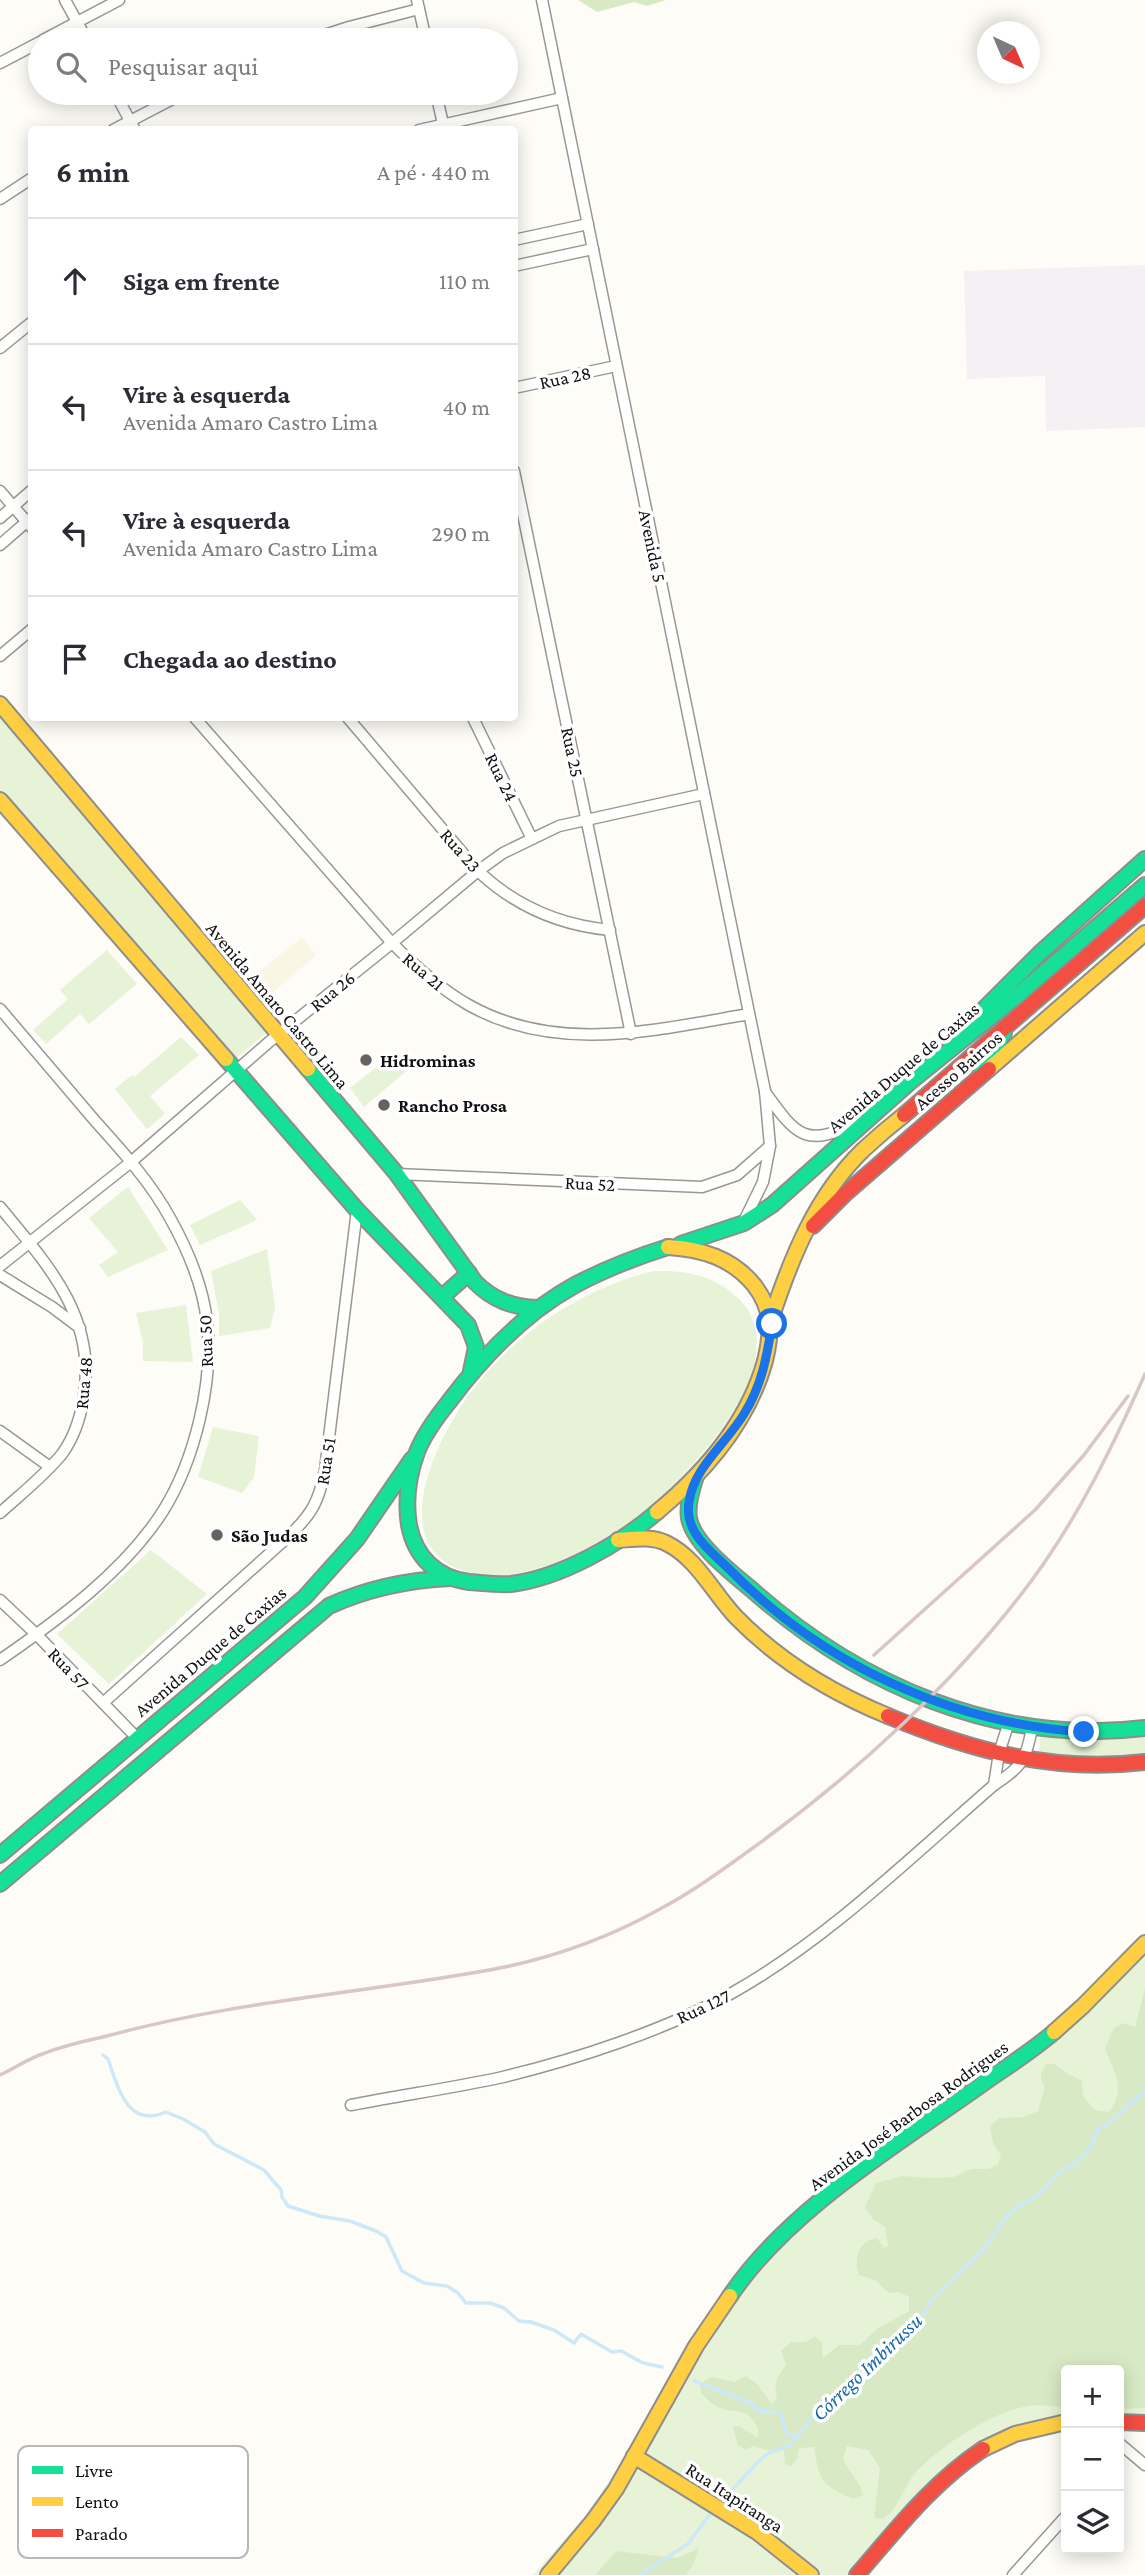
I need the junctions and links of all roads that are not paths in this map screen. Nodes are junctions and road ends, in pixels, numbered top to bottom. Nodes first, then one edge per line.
1 (65, 0) edge
2 (119, 0) edge
3 (542, 0) edge
4 (418, 5) edge
5 (77, 22) junction
6 (66, 28) edge
7 (80, 28) edge
8 (346, 28) edge
9 (423, 28) edge
10 (28, 49) edge
11 (0, 64) edge
12 (562, 98) junction
13 (121, 105) edge
14 (164, 105) edge
15 (439, 105) edge
16 (443, 124) junction
17 (132, 125) edge
18 (435, 126) edge
19 (28, 181) edge
20 (0, 199) edge
21 (587, 224) junction
22 (518, 239) edge
23 (593, 249) junction
24 (518, 265) edge
25 (28, 325) edge
26 (0, 348) edge
27 (617, 366) junction
28 (518, 387) edge
29 (0, 491) edge
30 (28, 493) edge
31 (13, 506) junction
32 (519, 511) edge
33 (0, 518) edge
34 (28, 520) edge
35 (28, 524) edge
36 (0, 545) edge
37 (28, 632) edge
38 (0, 656) edge
39 (0, 704) edge
40 (198, 721) edge
41 (351, 721) edge
42 (474, 721) edge
43 (704, 794) junction
44 (0, 800) edge
45 (586, 818) junction
46 (531, 838) junction
47 (1145, 859) edge
48 (478, 871) junction
49 (1145, 885) edge
50 (1145, 906) edge
51 (610, 930) junction
52 (1145, 933) edge
53 (392, 943) junction
54 (0, 1009) edge
55 (749, 1014) junction
56 (1009, 1024) junction
57 (279, 1034) junction
58 (631, 1034) junction
59 (234, 1072) junction
60 (979, 1077) junction
61 (910, 1082) junction
62 (765, 1091) junction
63 (877, 1112) junction
64 (771, 1146) junction
65 (131, 1162) junction
66 (396, 1174) junction
67 (0, 1207) edge
68 (357, 1210) junction
69 (744, 1223) junction
70 (800, 1240) junction
71 (28, 1241) junction
72 (668, 1247) junction
73 (0, 1266) edge
74 (469, 1273) junction
75 (0, 1275) edge
76 (442, 1297) junction
77 (537, 1308) junction
78 (772, 1316) junction
79 (81, 1328) junction
80 (471, 1371) junction
81 (0, 1431) edge
82 (417, 1451) junction
83 (50, 1467) junction
84 (696, 1476) junction
85 (0, 1513) edge
86 (618, 1540) junction
87 (451, 1578) junction
88 (0, 1601) edge
89 (37, 1635) junction
90 (0, 1660) edge
91 (103, 1703) junction
92 (1009, 1722) junction
93 (1032, 1728) junction
94 (1145, 1728) edge
95 (137, 1738) junction
96 (999, 1753) junction
97 (1025, 1759) junction
98 (1145, 1762) edge
99 (994, 1785) junction
100 (0, 1856) edge
101 (0, 1884) edge
102 (1145, 1943) edge
103 (351, 2105) dead end
104 (1124, 2422) edge
105 (1061, 2423) edge
106 (1145, 2423) edge
107 (1124, 2447) edge
108 (635, 2456) junction
109 (1145, 2465) edge
110 (1061, 2522) edge
111 (548, 2575) edge
112 (811, 2575) edge
113 (857, 2575) edge
114 (1013, 2575) edge

1 - 5 street
2 - 5 street
3 - 12 street, Avenida 5
4 - 8 street
4 - 9 street
5 - 6 street
5 - 7 street
10 - 11 street
12 - 16 street
12 - 21 street, Avenida 5
13 - 17 street
14 - 17 street
15 - 16 street
16 - 18 street
19 - 20 street
21 - 22 street
21 - 23 street, Avenida 5
23 - 24 street
23 - 27 street, Avenida 5
25 - 26 street
27 - 28 street, Rua 28
27 - 43 street, Avenida 5
29 - 31 street
30 - 31 street
31 - 33 street
31 - 34 street
32 - 45 street, Rua 25
35 - 36 street
37 - 38 street
39 - 57 main road, Avenida Amaro Castro Lima
40 - 53 street, Rua 21
41 - 48 street, Rua 23
42 - 46 street, Rua 24
43 - 45 street, Rua 26
43 - 55 street, Avenida 5
44 - 59 main road
45 - 46 street, Rua 26
45 - 51 street, Rua 25
46 - 48 street, Rua 26
47 - 61 main road
48 - 51 street, Rua 23
48 - 53 street, Rua 26
49 - 61 main road, Avenida Duque de Caxias
50 - 56 main road, Avenida Duque de Caxias
51 - 58 street, Rua 25
52 - 60 main road, Acesso Bairros
53 - 57 street, Rua 26
53 - 58 street, Rua 21
54 - 65 street, Rua 50
55 - 58 street, Rua 21
55 - 62 street, Avenida 5
56 - 60 main road
56 - 70 main road, Avenida Duque de Caxias
57 - 59 street, Rua 26
57 - 66 main road, Avenida Amaro Castro Lima
59 - 65 street, Rua 26
59 - 68 main road
60 - 70 main road, Acesso Bairros
61 - 63 main road, Avenida Duque de Caxias
62 - 63 street, Avenida 5
62 - 64 street, Avenida 5
63 - 69 main road, Avenida Duque de Caxias
64 - 66 street, Rua 52
64 - 69 street, Avenida 5
65 - 71 street, Rua 26
65 - 89 street, Rua 50
66 - 74 main road, Avenida Amaro Castro Lima
67 - 71 street, Rua 48
68 - 76 main road
68 - 91 street, Rua 51
69 - 72 main road, Avenida Duque de Caxias
70 - 78 main road, Avenida Duque de Caxias
71 - 73 street, Rua 26
71 - 79 street, Rua 48
72 - 77 main road, Avenida Duque de Caxias
72 - 78 main road
74 - 76 main road
74 - 77 main road, Avenida Amaro Castro Lima
75 - 79 street
76 - 80 main road
77 - 80 main road, Avenida Duque de Caxias
78 - 84 main road, Avenida Duque de Caxias
79 - 83 street, Rua 48
80 - 82 main road, Avenida Duque de Caxias
81 - 83 street
82 - 87 main road
82 - 95 main road, Avenida Duque de Caxias
83 - 85 street, Rua 48
84 - 86 main road, Avenida Duque de Caxias
84 - 92 main road
86 - 87 main road, Avenida Duque de Caxias
86 - 96 main road
87 - 101 main road
88 - 89 street, Rua 57
89 - 90 street, Rua 50
89 - 91 street, Rua 57
91 - 95 street, Rua 57
92 - 93 main road
92 - 96 street
93 - 94 main road
93 - 97 street
95 - 100 main road, Avenida Duque de Caxias
96 - 97 main road
96 - 99 street
97 - 98 main road
97 - 99 street, Rua 127
99 - 103 street, Rua 127
102 - 108 main road, Avenida José Barbosa Rodrigues
104 - 106 main road
105 - 113 main road
107 - 109 street
108 - 111 main road, Avenida José Barbosa Rodrigues
108 - 112 main road, Rua Itapiranga
110 - 114 street

